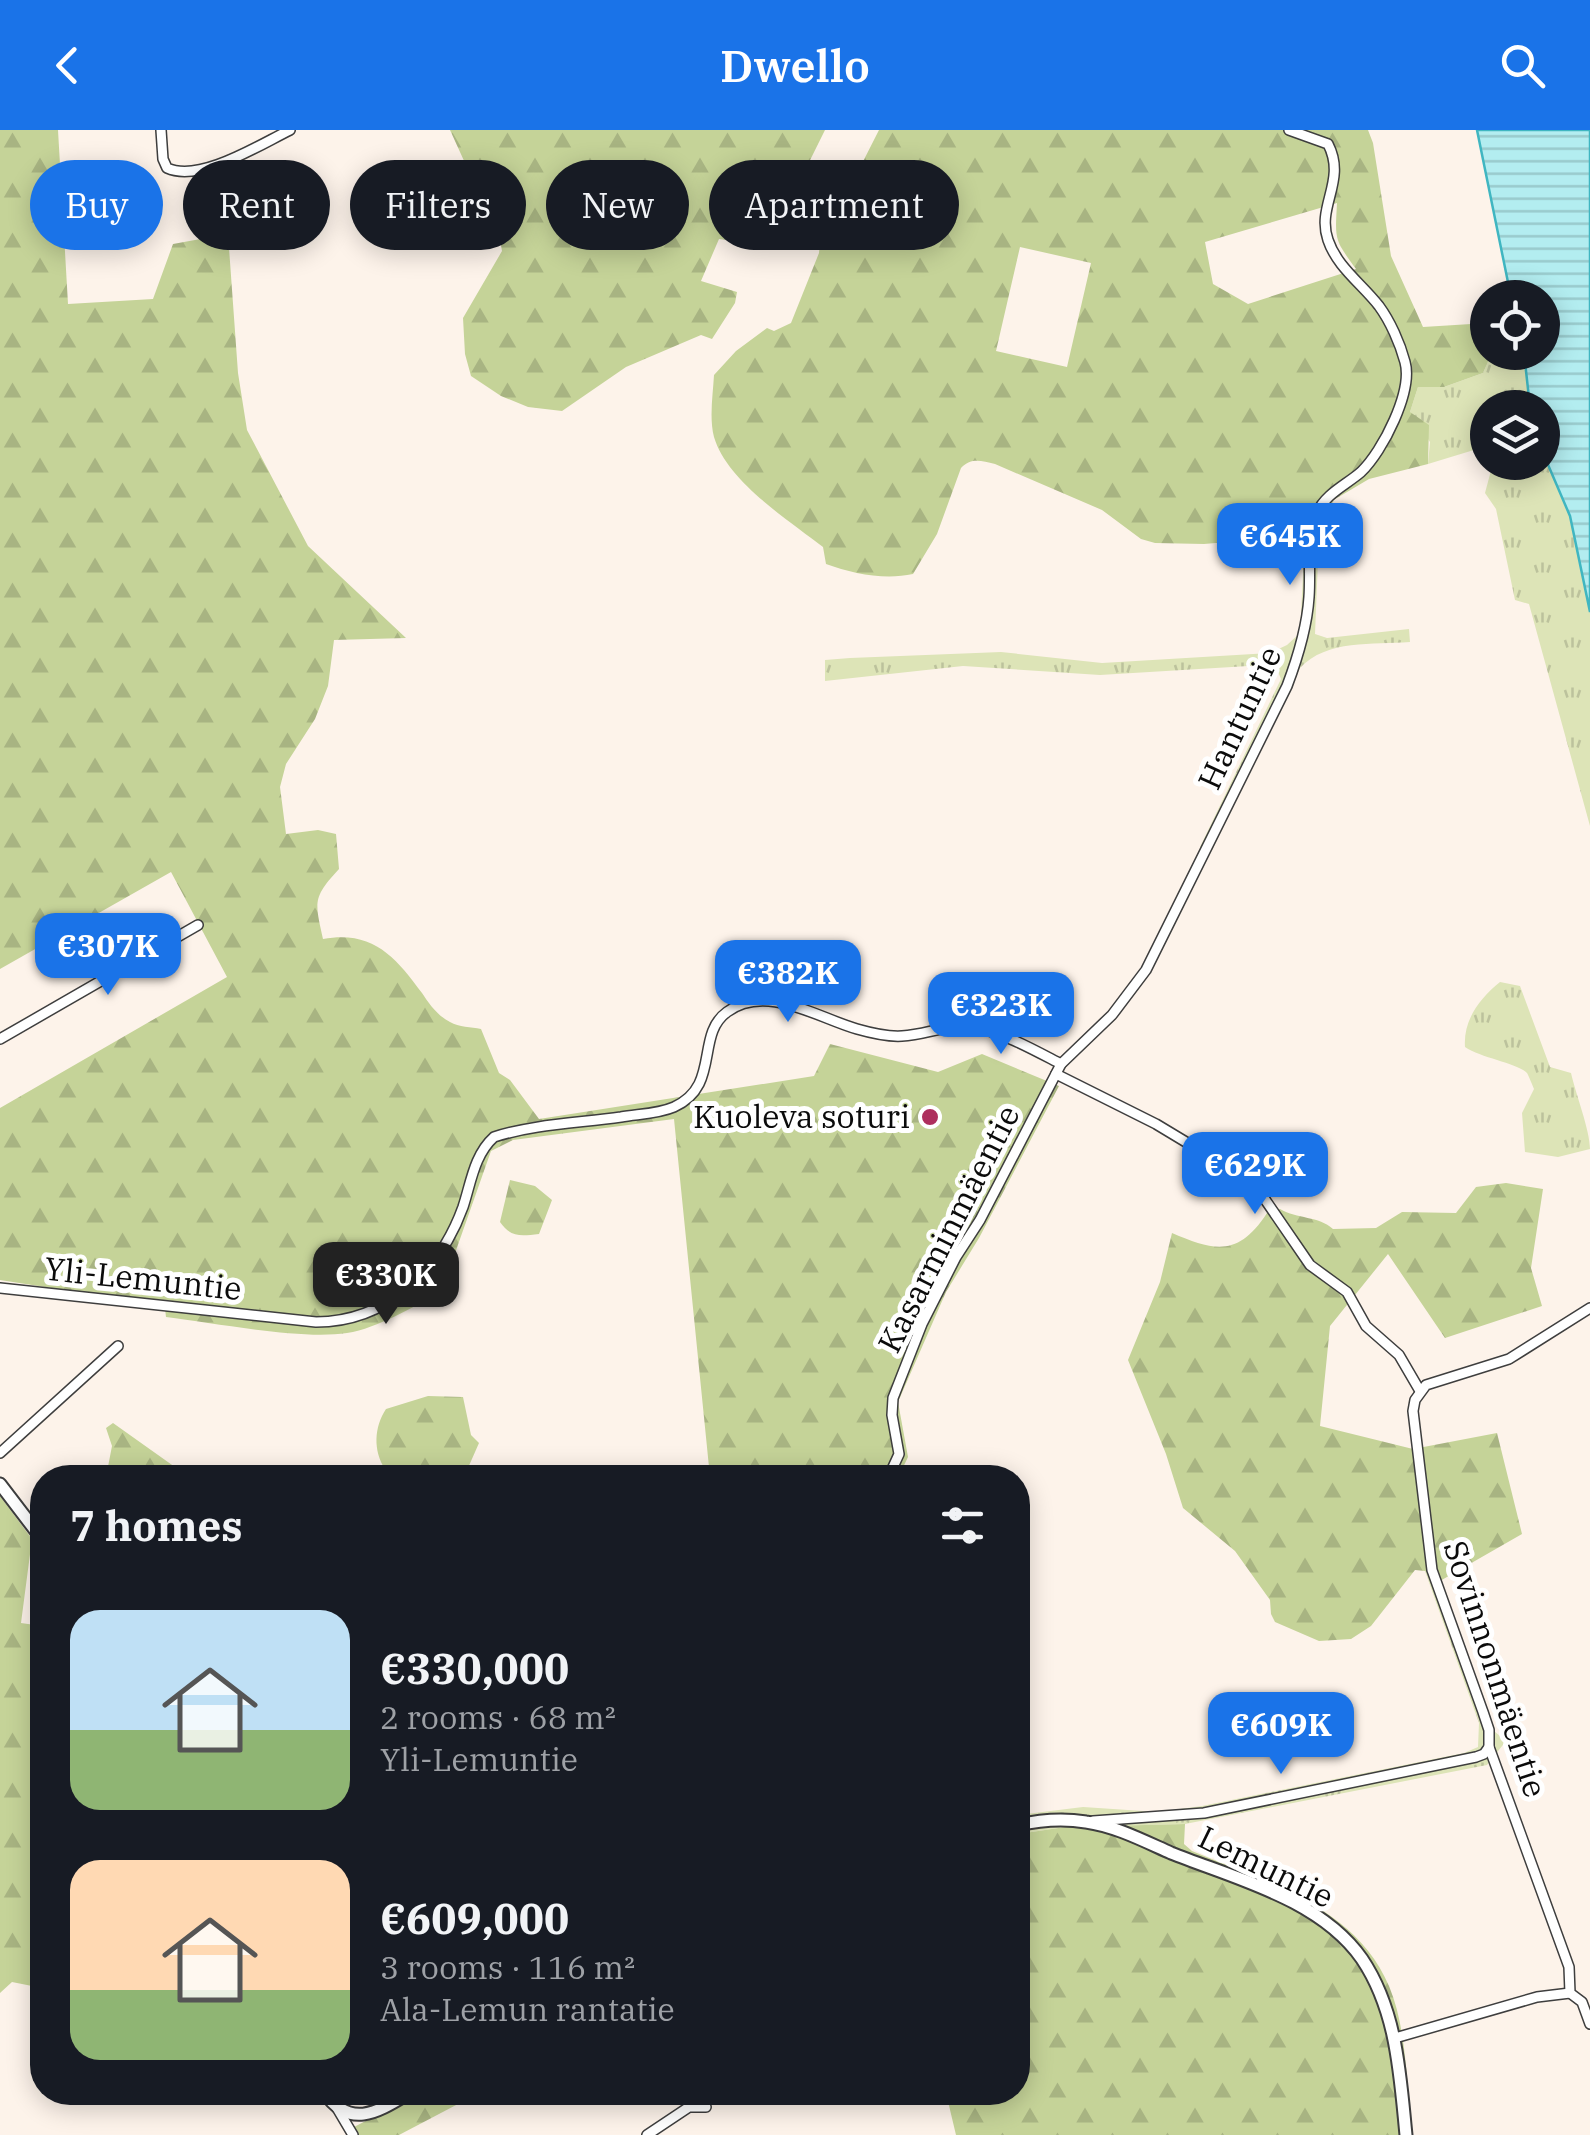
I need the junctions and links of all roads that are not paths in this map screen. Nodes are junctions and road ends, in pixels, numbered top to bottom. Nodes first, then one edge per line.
1 (160, 130) edge
2 (290, 130) edge
3 (1289, 130) edge
4 (198, 925) dead end
5 (0, 1040) edge
6 (1061, 1064) junction
7 (1056, 1074) junction
8 (0, 1288) edge
9 (1590, 1308) edge
10 (118, 1346) dead end
11 (1420, 1391) junction
12 (0, 1453) edge
13 (894, 1465) edge
14 (0, 1484) edge
15 (30, 1523) edge
16 (1489, 1747) junction
17 (1089, 1822) junction
18 (1030, 1823) edge
19 (1570, 1993) junction
20 (1590, 2024) edge
21 (1394, 2038) junction
22 (335, 2105) edge
23 (384, 2105) edge
24 (706, 2107) dead end
25 (337, 2108) junction
26 (354, 2135) edge
27 (647, 2135) edge
28 (1406, 2135) edge

1 - 2 street
3 - 6 street, Hantuntie
4 - 5 street
6 - 7 street, Kasarminmäentie
6 - 8 street, Yli-Lemuntie
7 - 11 street
7 - 13 street, Kasarminmäentie
9 - 11 street
10 - 12 street
11 - 16 street, Sovinnonmäentie
14 - 15 street
16 - 17 street
16 - 19 street, Sovinnonmäentie
17 - 18 street, Lemuntie
17 - 21 street, Lemuntie
19 - 20 street, Sovinnonmäentie
19 - 21 street
21 - 28 street, Lemuntie
22 - 25 street
23 - 25 street
24 - 27 street
25 - 26 street

